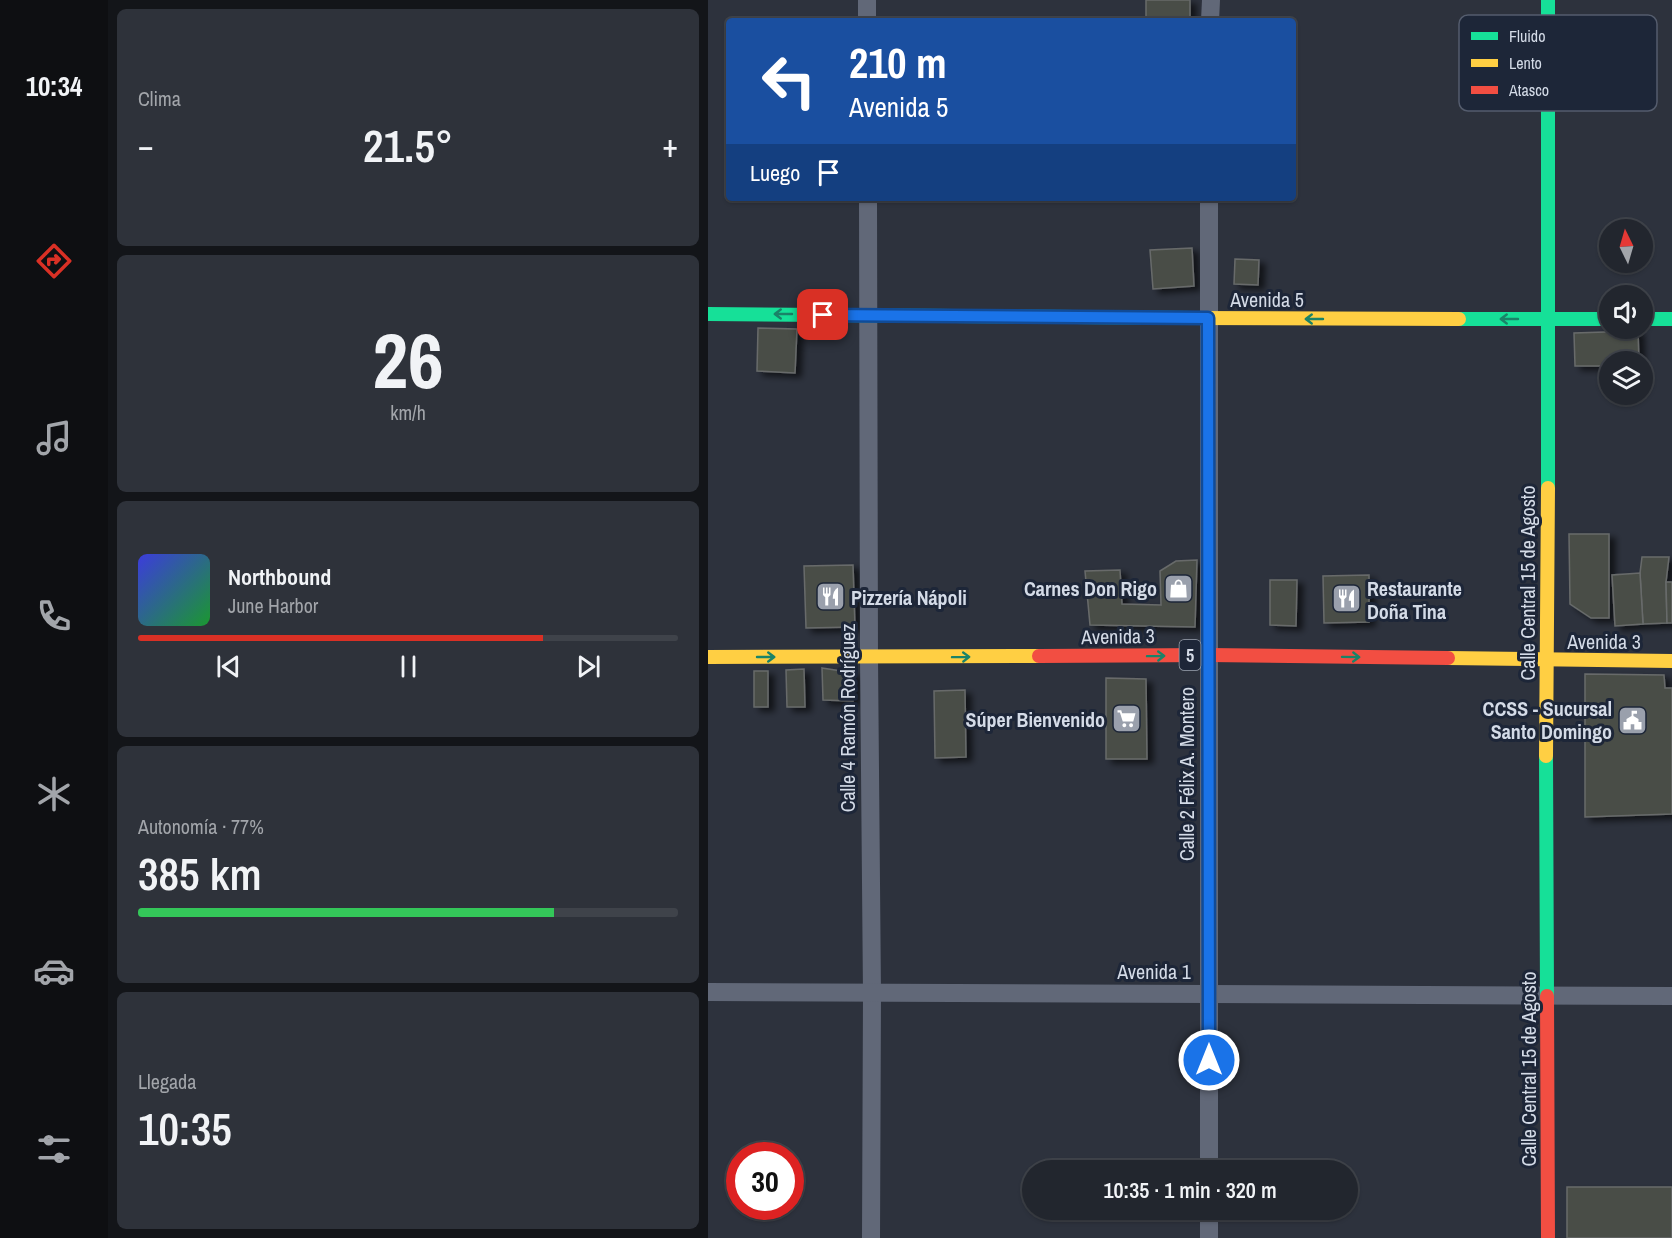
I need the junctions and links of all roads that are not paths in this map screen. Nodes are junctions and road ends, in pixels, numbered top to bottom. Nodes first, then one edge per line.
1 (867, 0) edge
2 (1211, 0) edge
3 (1548, 0) edge
4 (1548, 15) edge
5 (867, 18) edge
6 (1210, 18) edge
7 (1548, 111) edge
8 (868, 201) edge
9 (1209, 201) edge
10 (708, 314) edge
11 (869, 315) junction
12 (1208, 318) junction
13 (1549, 319) junction
14 (1599, 319) edge
15 (1653, 319) edge
16 (1672, 319) edge
17 (1209, 655) junction
18 (708, 657) edge
19 (869, 658) junction
20 (1546, 661) junction
21 (1672, 661) edge
22 (708, 992) edge
23 (872, 994) junction
24 (1209, 994) junction
25 (1547, 994) junction
26 (1672, 996) edge
27 (1209, 1160) edge
28 (1209, 1220) edge
29 (871, 1238) edge
30 (1209, 1238) edge
31 (1548, 1238) edge

1 - 5 street
2 - 6 street
3 - 4 main road, Calle Central 15 de Agosto
7 - 13 main road, Calle Central 15 de Agosto
8 - 11 street, Calle 4 Ramón Rodríguez
9 - 12 street, Calle 2 Félix A. Montero
11 -> 10 main road, Avenida 5
11 - 12 main road, Avenida 5
11 - 19 street, Calle 4 Ramón Rodríguez
13 -> 12 main road, Avenida 5
12 - 17 street, Calle 2 Félix A. Montero
13 - 14 main road, Avenida 5
13 - 20 main road, Calle Central 15 de Agosto
15 - 16 main road
19 -> 17 main road, Avenida 3 / 5
17 -> 20 main road, Avenida 3 / 5
17 - 24 street, Calle 2 Félix A. Montero
18 -> 19 main road, Avenida 3 / 5
19 - 23 street, Calle 4 Ramón Rodríguez
20 - 21 main road, Avenida 3 / 5
20 - 25 main road, Calle Central 15 de Agosto
22 - 23 street, Avenida 1
23 - 24 street, Avenida 1
23 - 29 street, Calle 4 Ramón Rodríguez
24 - 25 street, Avenida 1
24 - 27 street, Calle 2 Félix A. Montero
25 - 26 street, Avenida 1
25 - 31 main road, Calle Central 15 de Agosto
28 - 30 street

